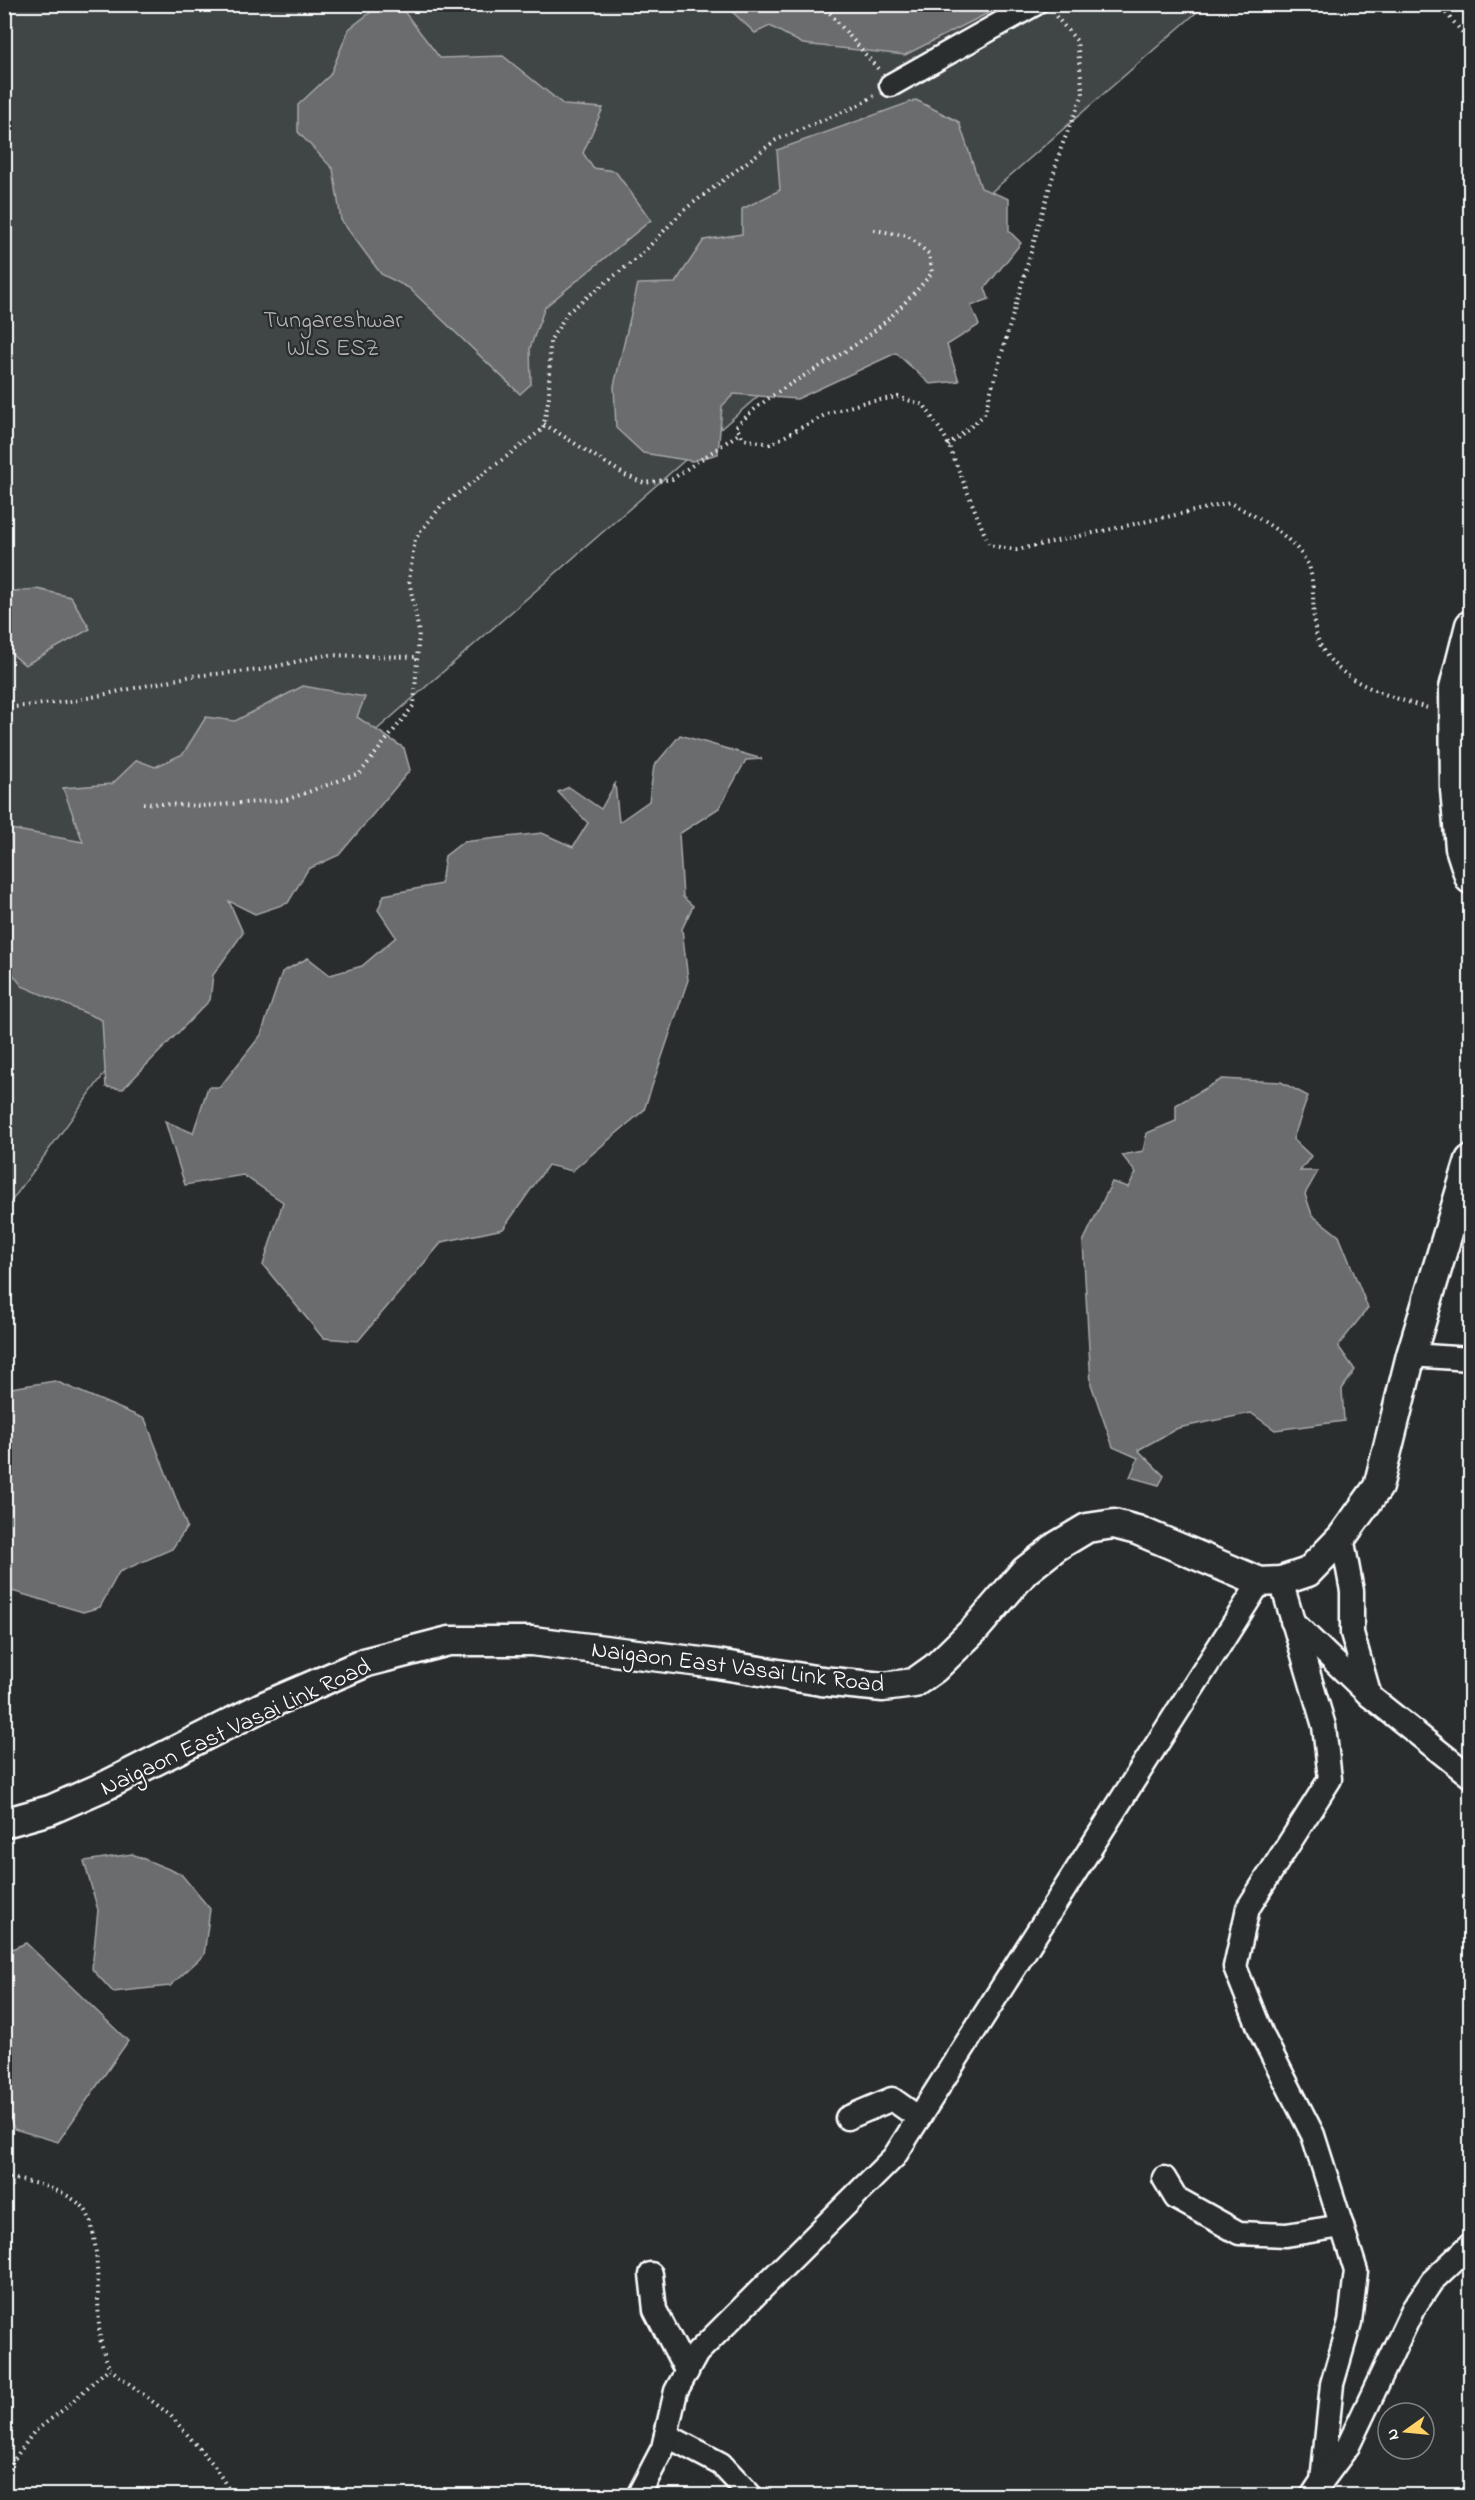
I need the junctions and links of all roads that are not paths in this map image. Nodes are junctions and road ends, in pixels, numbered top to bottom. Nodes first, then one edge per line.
1 (1042, 7) edge
2 (891, 86) road end
3 (1470, 625) edge
4 (1470, 879) edge
5 (1470, 1160) edge
6 (1411, 1355) junction
7 (1470, 1359) edge
8 (1342, 1537) junction
9 (1270, 1582) junction
10 (1291, 1620) junction
11 (1371, 1697) junction
12 (1470, 1776) edge
13 (4, 1823) edge
14 (847, 2118) dead end
15 (919, 2118) junction
16 (1164, 2178) dead end
17 (1342, 2226) junction
18 (1470, 2245) edge
19 (651, 2274) dead end
20 (687, 2372) junction
21 (666, 2435) junction
22 (1317, 2488) edge
23 (638, 2496) edge
24 (751, 2496) edge

1 - 2 street
3 - 4 street
5 - 6 street
6 - 7 street
6 - 8 street
8 - 9 street
8 - 11 street
9 - 10 street
9 - 13 street, Naigaon East Vasai Link Road
9 - 15 street
10 - 11 street
10 - 17 street
11 - 12 street
14 - 15 street
15 - 20 street
16 - 17 street
17 - 22 street
18 - 22 street
19 - 20 street
20 - 21 street
21 - 23 street
21 - 24 street

